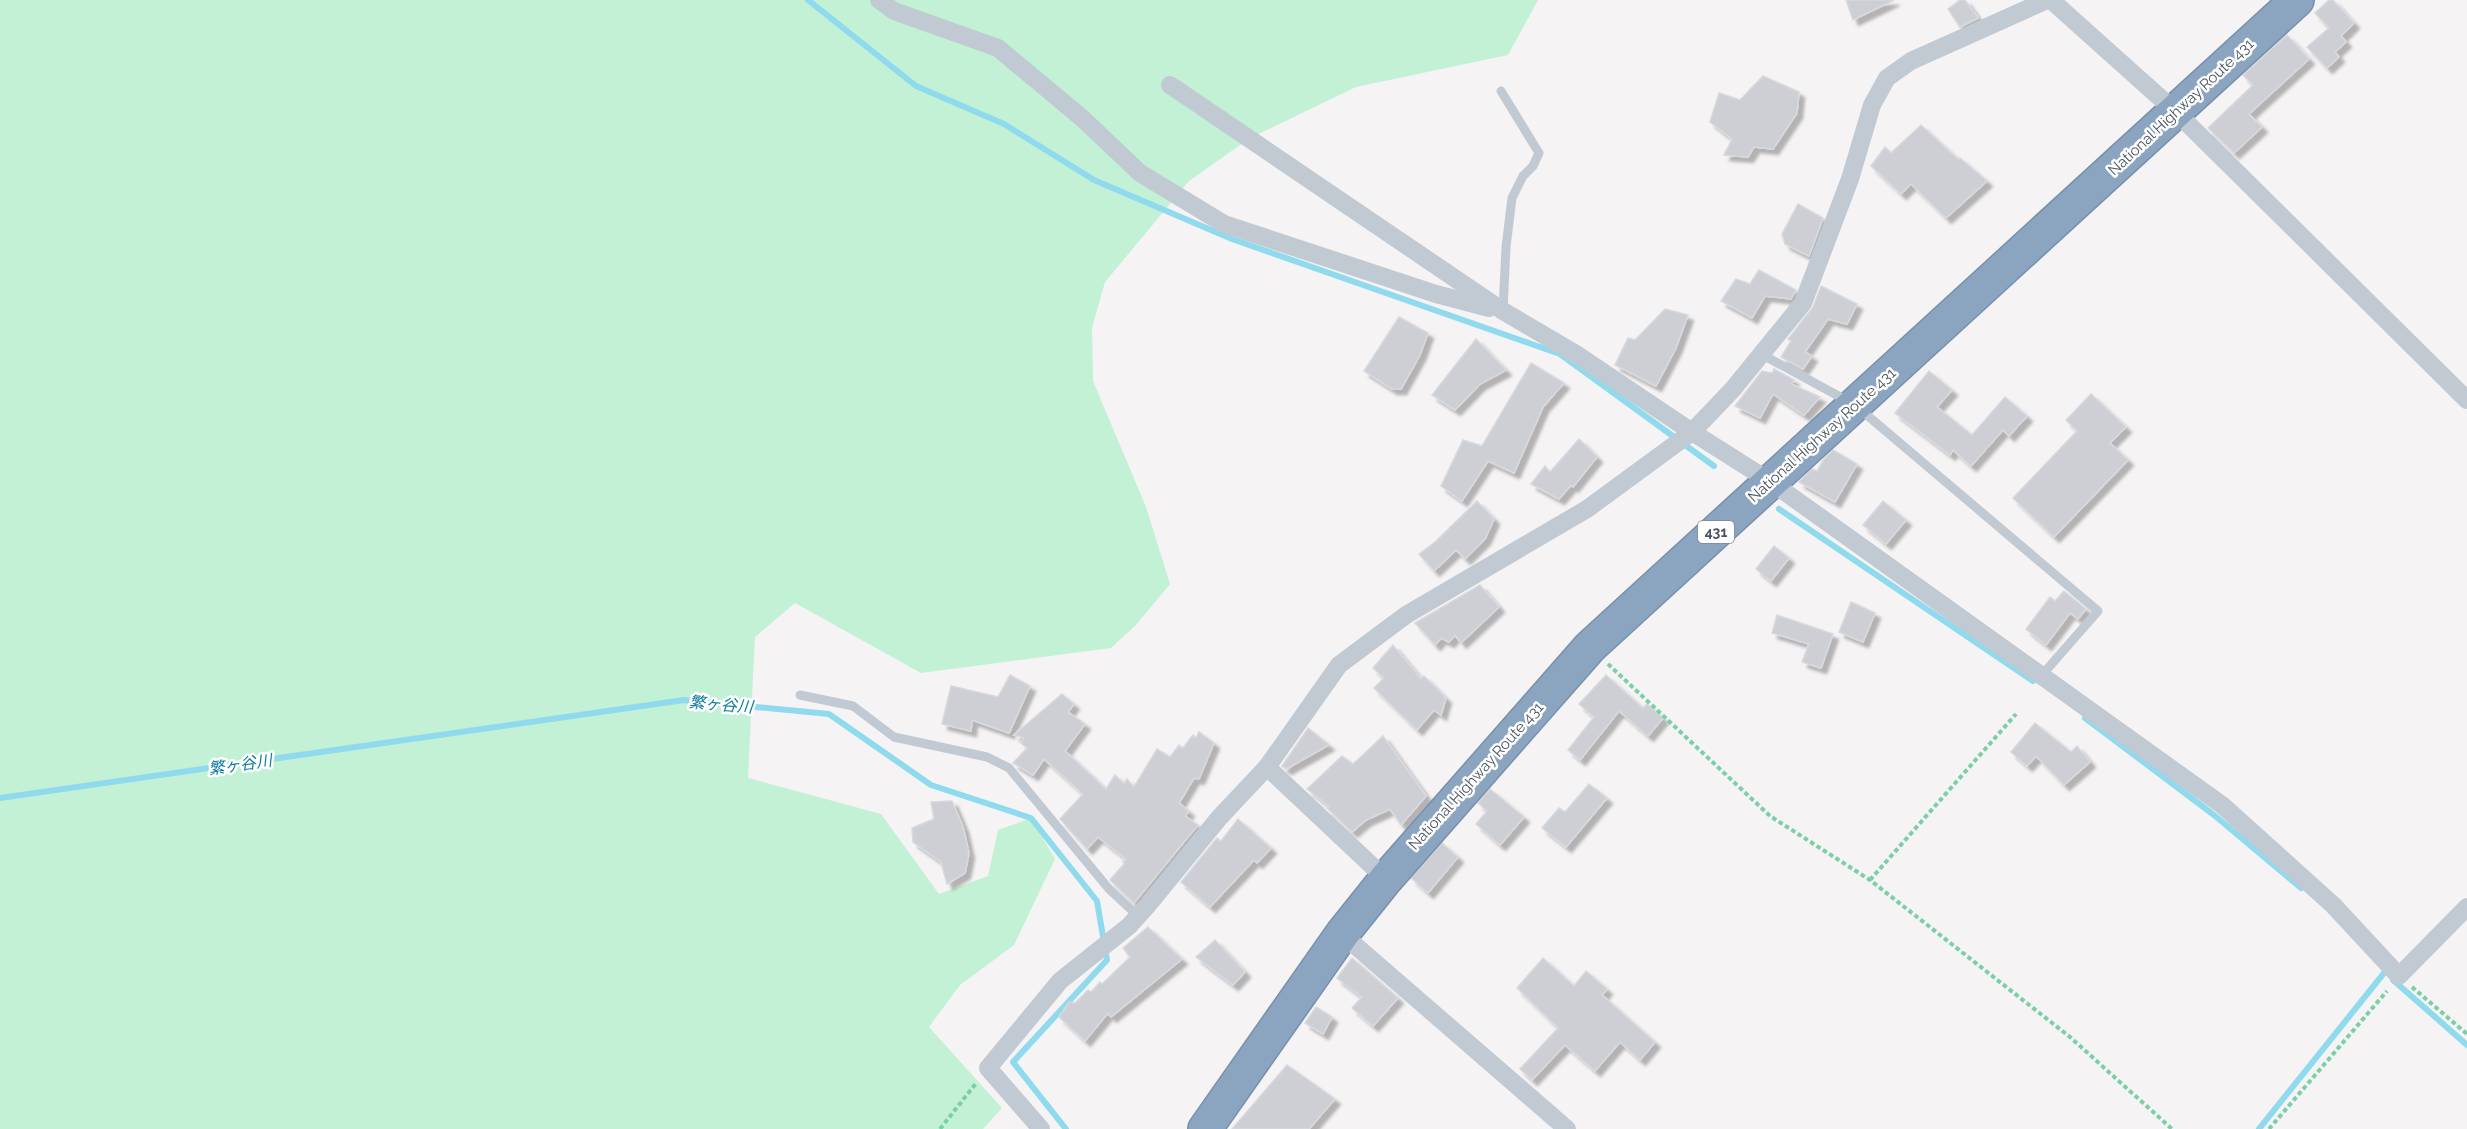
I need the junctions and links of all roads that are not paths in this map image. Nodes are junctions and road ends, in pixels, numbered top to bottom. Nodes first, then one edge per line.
1 (879, 0) edge
2 (2049, 0) edge
3 (2297, 0) edge
4 (1170, 85) dead end
5 (1502, 91) dead end
6 (2176, 112) junction
7 (1503, 311) junction
8 (1761, 354) junction
9 (2467, 400) edge
10 (1855, 405) junction
11 (1692, 432) junction
12 (1771, 482) junction
13 (2042, 675) junction
14 (800, 695) dead end
15 (1267, 767) junction
16 (1386, 879) junction
17 (2467, 907) edge
18 (1138, 916) junction
19 (1342, 934) junction
20 (1041, 1129) edge
21 (1205, 1129) edge
22 (1567, 1129) edge

1 - 7 street
2 - 6 street
2 - 8 street
3 - 6 highway, National Highway Route 431 / 431
4 - 7 street
5 - 7 lane
6 - 9 street
6 - 10 highway, National Highway Route 431 / 431
7 - 11 street
8 - 10 lane
8 - 11 street
10 - 12 highway, National Highway Route 431 / 431
10 - 13 lane
11 - 12 street
11 - 15 street
12 - 13 street
12 - 16 highway, National Highway Route 431 / 431
13 - 17 street
14 - 18 lane
15 - 16 street
15 - 18 street
16 - 19 highway, National Highway Route 431 / 431
18 - 20 street
19 - 21 highway, National Highway Route 431 / 431
19 - 22 street

